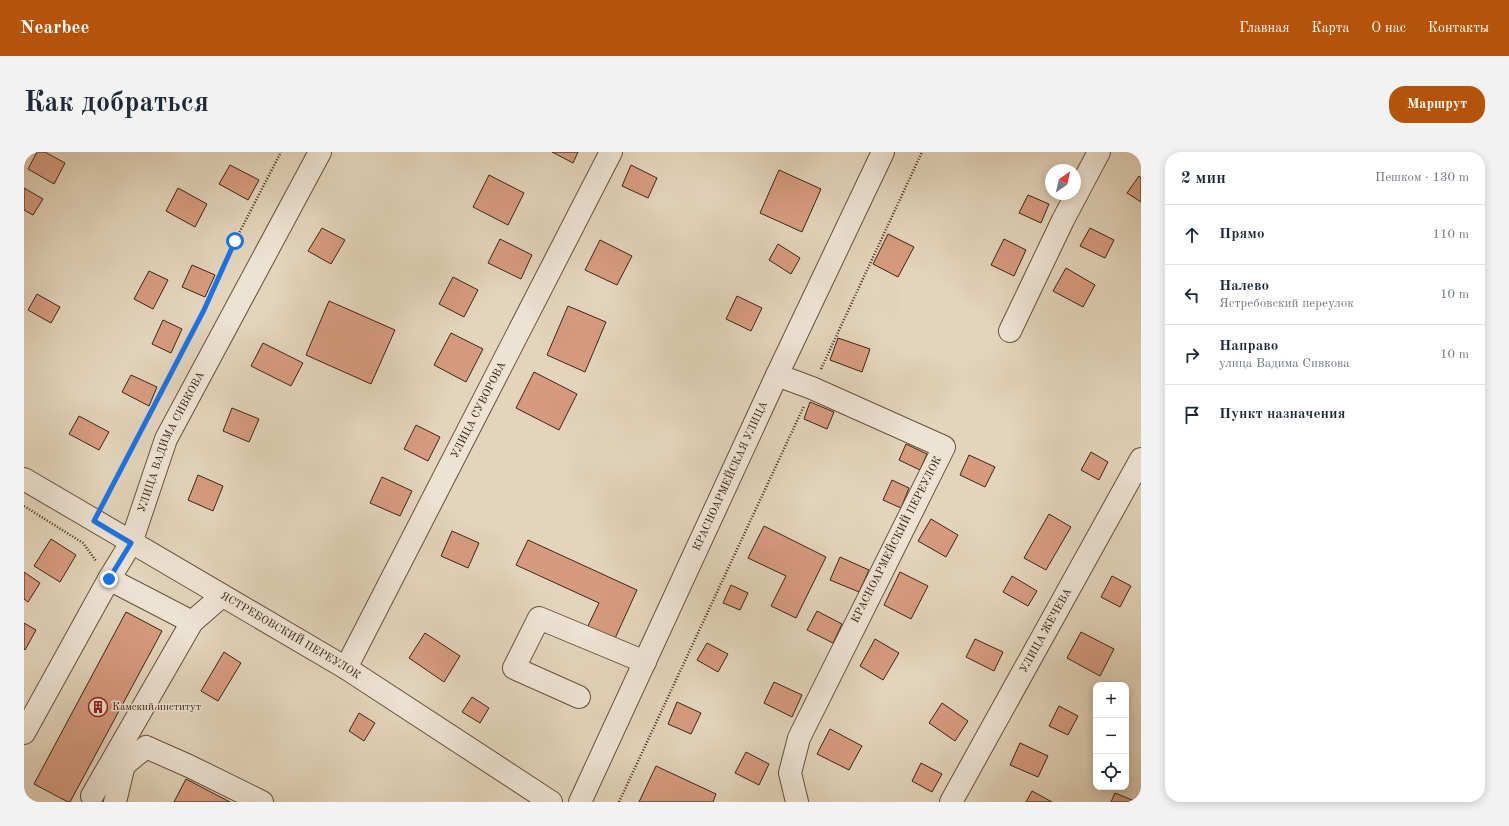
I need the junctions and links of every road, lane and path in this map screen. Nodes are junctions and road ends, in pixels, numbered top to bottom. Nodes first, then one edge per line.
1 (281, 152) edge
2 (320, 152) edge
3 (611, 152) edge
4 (883, 152) edge
5 (922, 152) edge
6 (1098, 152) edge
7 (1010, 331) dead end
8 (777, 375) junction
9 (812, 388) junction
10 (1141, 459) edge
11 (24, 479) edge
12 (24, 506) edge
13 (94, 521) junction
14 (131, 543) junction
15 (109, 579) junction
16 (222, 596) junction
17 (192, 622) junction
18 (645, 662) junction
19 (346, 668) junction
20 (579, 697) dead end
21 (27, 722) edge
22 (92, 796) dead end
23 (115, 802) edge
24 (262, 802) edge
25 (551, 802) edge
26 (580, 802) edge
27 (619, 802) edge
28 (797, 802) edge
29 (951, 802) edge

1 - 13 path
2 - 14 street, УЛИЦА ВАДИМА СИВКОВА
3 - 19 street, УЛИЦА СУВОРОВА
4 - 8 street, КРАСНОАРМЕЙСКАЯ УЛИЦА
5 - 9 path
6 - 7 street
8 - 9 street, КРАСНОАРМЕЙСКИЙ ПЕРЕУЛОК
8 - 18 street, КРАСНОАРМЕЙСКАЯ УЛИЦА
9 - 27 path
9 - 28 street, КРАСНОАРМЕЙСКИЙ ПЕРЕУЛОК
10 - 29 street, УЛИЦА ЖЕЧЕВА
11 - 13 street, ЯСТРЕБОВСКИЙ ПЕРЕУЛОК
12 - 15 path
13 - 14 street, ЯСТРЕБОВСКИЙ ПЕРЕУЛОК
14 - 15 street, УЛИЦА ВАДИМА СИВКОВА
14 - 16 street, ЯСТРЕБОВСКИЙ ПЕРЕУЛОК
15 - 17 street
15 - 21 street, УЛИЦА ВАДИМА СИВКОВА
16 - 17 street
16 - 19 street, ЯСТРЕБОВСКИЙ ПЕРЕУЛОК
17 - 22 street
18 - 20 street
18 - 26 street, КРАСНОАРМЕЙСКАЯ УЛИЦА
19 - 25 street, ЯСТРЕБОВСКИЙ ПЕРЕУЛОК
23 - 24 street

